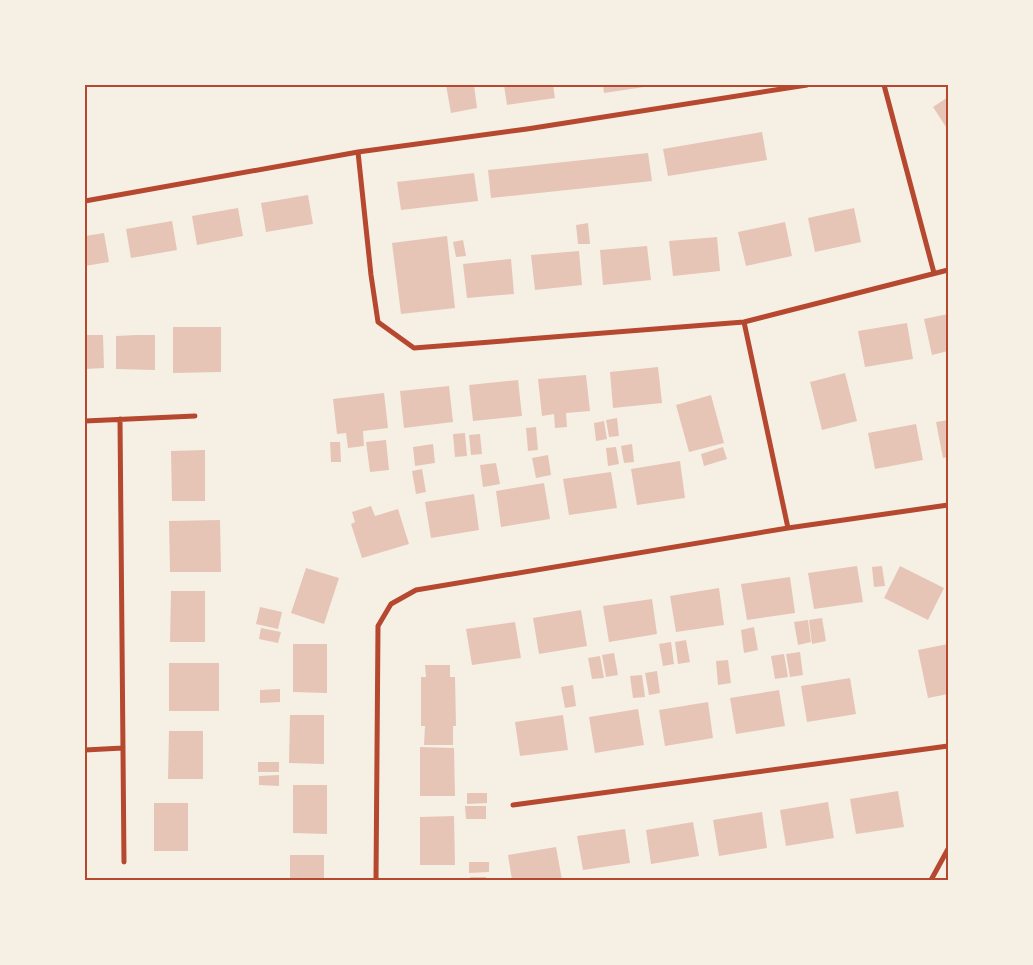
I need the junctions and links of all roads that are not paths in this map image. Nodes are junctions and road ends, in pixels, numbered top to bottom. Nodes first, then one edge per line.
1 (807, 85) edge
2 (884, 85) edge
3 (358, 152) junction
4 (85, 202) edge
5 (948, 270) edge
6 (934, 273) junction
7 (744, 322) junction
8 (195, 416) dead end
9 (120, 419) junction
10 (85, 421) edge
11 (948, 505) edge
12 (788, 528) junction
13 (948, 746) edge
14 (123, 748) junction
15 (85, 750) edge
16 (512, 805) dead end
17 (948, 848) edge
18 (124, 862) dead end
19 (376, 880) edge
20 (931, 880) edge

1 - 3 street
2 - 6 street
3 - 4 street
3 - 7 street
5 - 6 street
6 - 7 street
7 - 12 street
8 - 9 street
9 - 10 street
9 - 14 street
11 - 12 street
12 - 19 street
13 - 16 street
14 - 15 street
14 - 18 street
17 - 20 street

